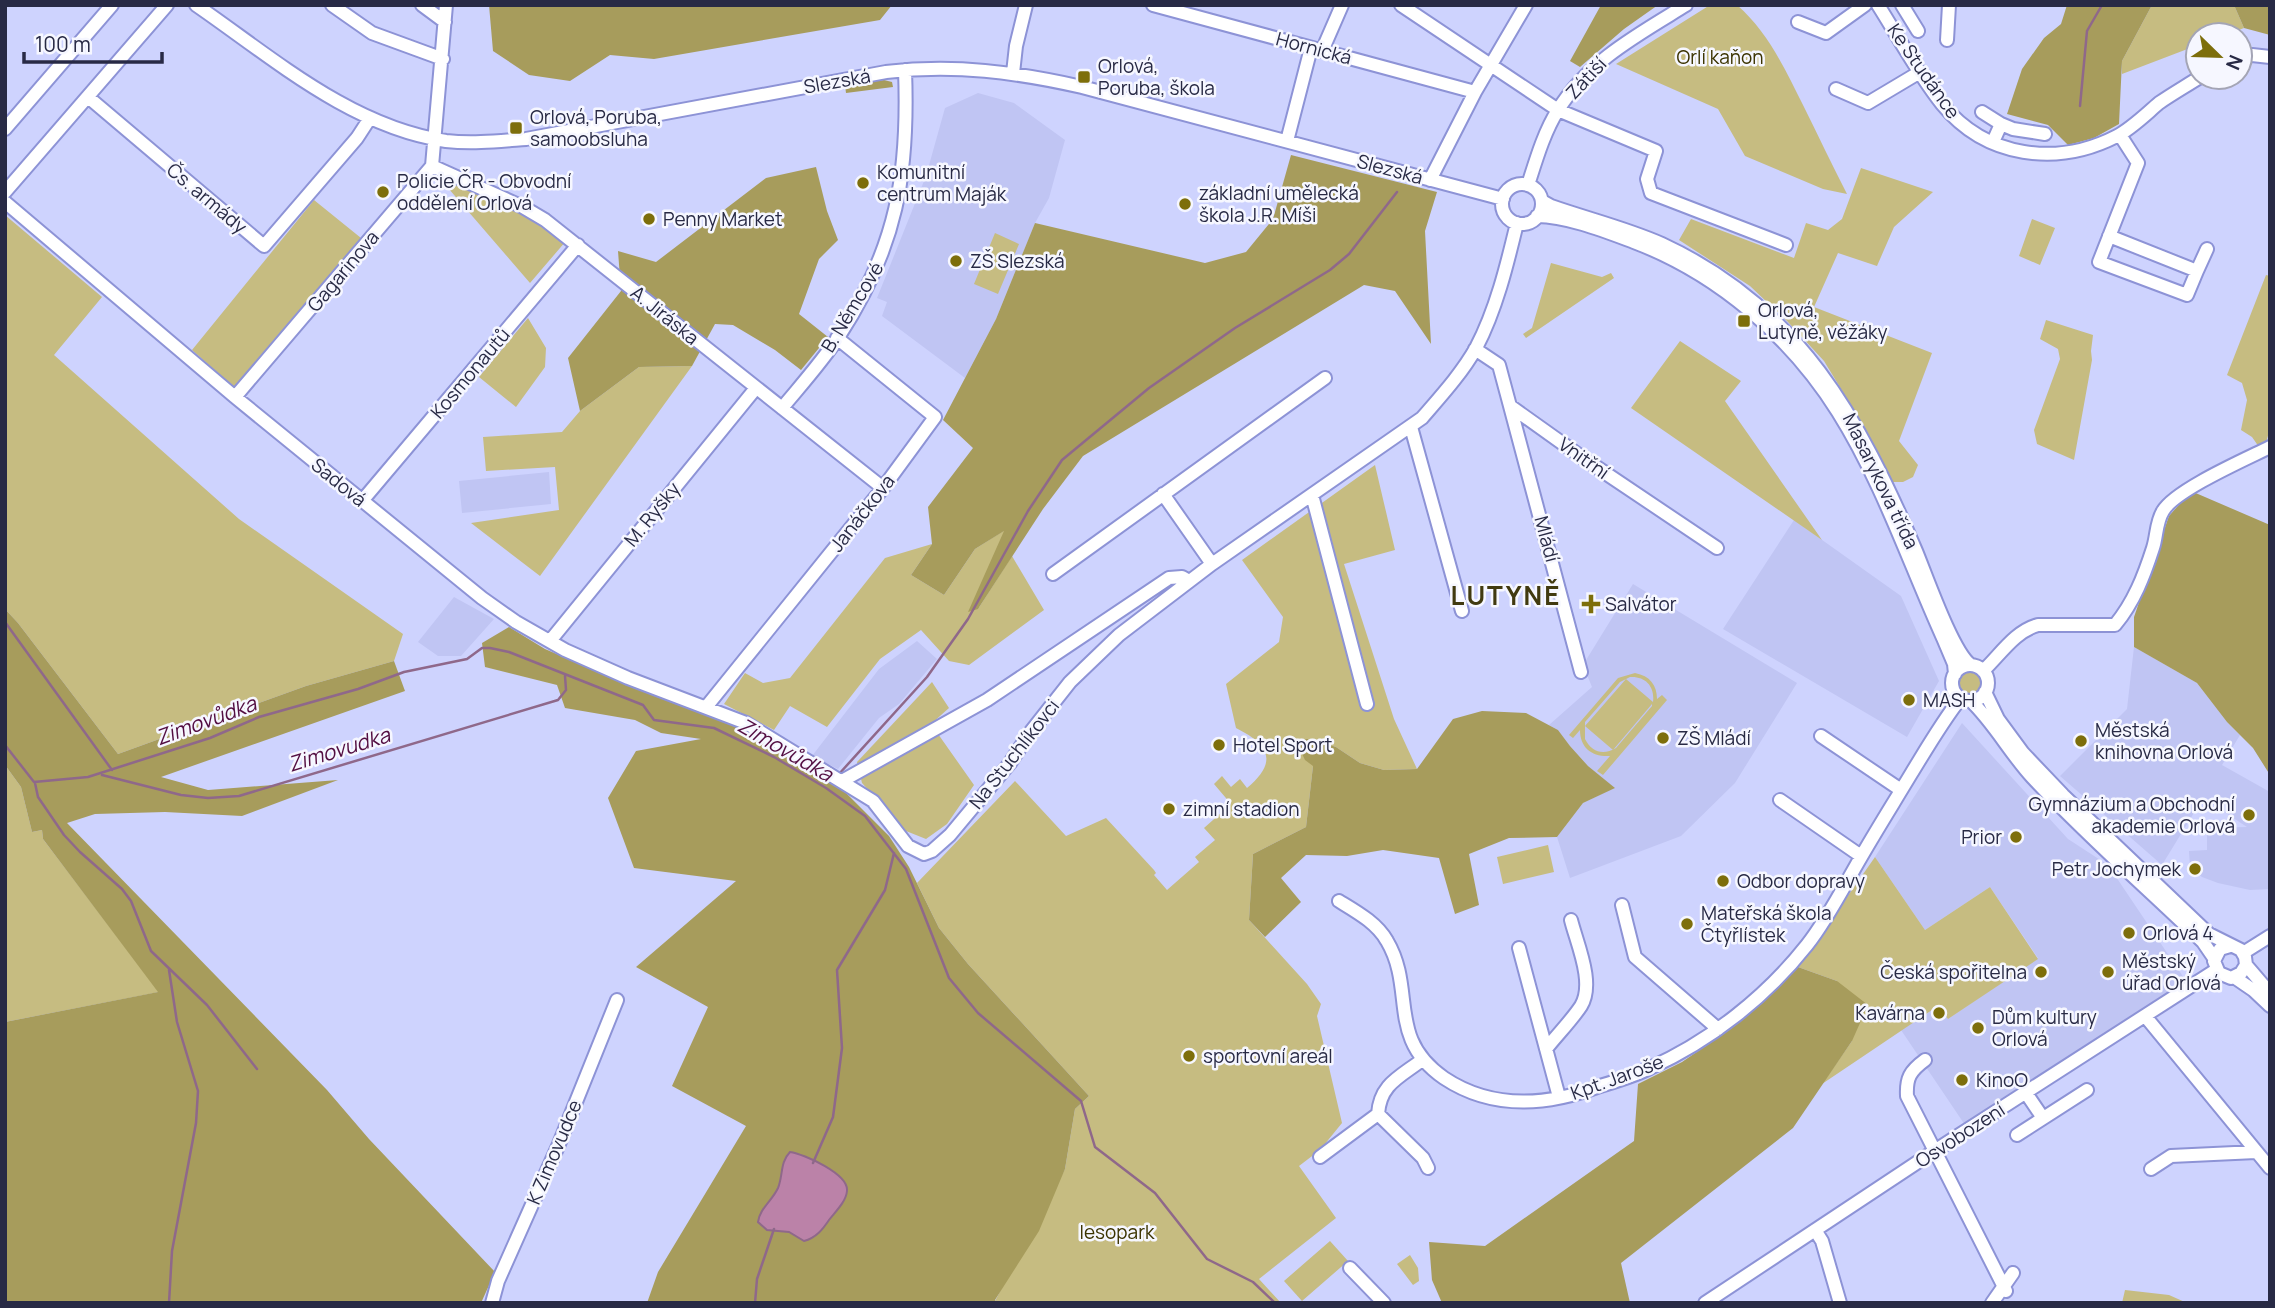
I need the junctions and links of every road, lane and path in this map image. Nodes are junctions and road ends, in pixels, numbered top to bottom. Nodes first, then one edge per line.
1 (112, 5) edge
2 (167, 5) edge
3 (196, 5) edge
4 (332, 5) edge
5 (422, 5) edge
6 (446, 5) edge
7 (1026, 5) edge
8 (1153, 5) edge
9 (1342, 5) edge
10 (1401, 5) edge
11 (1525, 5) edge
12 (1686, 5) edge
13 (1865, 5) edge
14 (1878, 5) edge
15 (1902, 5) edge
16 (1948, 5) edge
17 (445, 22) junction
18 (1798, 22) dead end
19 (1918, 31) dead end
20 (1947, 40) dead end
21 (1317, 49) junction
22 (443, 59) junction
23 (1490, 66) junction
24 (905, 69) junction
25 (1920, 72) junction
26 (1013, 73) junction
27 (2184, 88) edge
28 (1836, 89) dead end
29 (1475, 92) junction
30 (88, 97) junction
31 (1558, 110) junction
32 (1982, 112) dead end
33 (370, 118) junction
34 (2001, 124) junction
35 (5, 129) edge
36 (2045, 134) dead end
37 (2120, 135) junction
38 (433, 138) junction
39 (1287, 141) junction
40 (1993, 142) junction
41 (432, 166) junction
42 (1430, 180) junction
43 (1528, 185) junction
44 (5, 192) edge
45 (1503, 199) junction
46 (1542, 201) junction
47 (5, 202) edge
48 (1537, 216) junction
49 (1517, 223) junction
50 (2109, 236) junction
51 (578, 245) junction
52 (1786, 245) dead end
53 (2207, 249) dead end
54 (2197, 271) junction
55 (837, 338) junction
56 (1475, 349) junction
57 (1325, 378) dead end
58 (755, 388) junction
59 (235, 397) junction
60 (1510, 406) junction
61 (782, 408) junction
62 (1411, 427) junction
63 (2270, 447) edge
64 (883, 488) junction
65 (1163, 494) junction
66 (1312, 495) junction
67 (362, 501) junction
68 (1717, 548) dead end
69 (1212, 564) junction
70 (1053, 574) dead end
71 (1189, 581) junction
72 (1462, 611) dead end
73 (550, 641) junction
74 (1977, 668) junction
75 (1581, 672) dead end
76 (1955, 674) junction
77 (1985, 692) junction
78 (1966, 700) junction
79 (1367, 704) dead end
80 (708, 706) junction
81 (1821, 736) dead end
82 (842, 781) junction
83 (1901, 790) junction
84 (1780, 800) dead end
85 (1861, 856) junction
86 (1339, 901) dead end
87 (1622, 905) dead end
88 (1571, 920) dead end
89 (2270, 936) edge
90 (2230, 946) junction
91 (1519, 948) dead end
92 (2245, 959) junction
93 (2215, 964) junction
94 (2234, 978) junction
95 (2270, 993) edge
96 (617, 1000) dead end
97 (2270, 1006) edge
98 (2145, 1016) junction
99 (1718, 1029) junction
100 (1546, 1049) junction
101 (1422, 1060) junction
102 (1925, 1060) dead end
103 (2087, 1090) dead end
104 (2026, 1093) junction
105 (1559, 1097) junction
106 (1378, 1114) junction
107 (2043, 1118) junction
108 (2017, 1135) dead end
109 (1936, 1150) junction
110 (2256, 1152) junction
111 (1320, 1157) dead end
112 (1428, 1168) dead end
113 (2270, 1168) edge
114 (2151, 1169) dead end
115 (1815, 1230) junction
116 (1350, 1268) dead end
117 (2013, 1273) dead end
118 (2005, 1289) junction
119 (492, 1303) edge
120 (1384, 1303) edge
121 (1705, 1303) edge
122 (1840, 1303) edge
123 (1992, 1303) edge

1 - 35 street
2 - 30 street
3 - 33 street, Slezská
4 - 22 street
5 - 17 street
6 - 17 street
7 - 26 street
8 - 21 street, Hornická
9 - 21 street
10 - 23 street
11 - 23 street
12 - 31 street, Zátiší
13 - 18 street
14 - 25 street, Ke Studánce
15 - 19 street
16 - 20 street
17 - 22 street
21 - 29 street, Hornická
21 - 39 street
22 - 38 street
23 - 29 street
23 - 31 street
24 - 26 street, Slezská
24 - 38 street, Slezská
24 - 55 street, B. Němcové
25 - 28 street
25 - 40 street, Ke Studánce
26 - 39 street, Slezská
27 - 37 street, Ke Studánce
29 - 42 street
30 - 33 street, Čs. armády
30 - 44 street
31 - 43 street, Zátiší
31 - 52 street
32 - 34 street
33 - 38 street, Slezská
34 - 36 street
34 - 40 street
37 - 40 street, Ke Studánce
37 - 50 street
38 - 41 street
39 - 42 street, Slezská
41 - 51 street, A. Jiráska
41 - 59 street, Gagarinova
42 - 45 street, Slezská
43 - 45 street
43 - 46 street
45 - 49 street
46 - 48 street
46 - 74 street, Masarykova třída
47 - 59 street, Sadová
48 - 49 street
48 - 76 street, Masarykova třída
49 - 56 street, Na Stuchlíkovci
50 - 54 street
50 - 54 street
51 - 58 street, A. Jiráska
51 - 67 street, Kosmonautů
53 - 54 street
55 - 61 street, B. Němcové
55 - 64 street, Janáčkova
56 - 60 street
56 - 62 street, Na Stuchlíkovci
57 - 65 street
58 - 61 street, A. Jiráska
58 - 73 street, M. Ryšky
59 - 67 street, Sadová
60 - 68 street, Vnitřní
60 - 75 street, Mládí
61 - 64 street, A. Jiráska
62 - 66 street, Na Stuchlíkovci
62 - 72 street
63 - 74 street
64 - 80 street, Janáčkova
65 - 69 street
65 - 70 street
66 - 69 street, Na Stuchlíkovci
66 - 79 street
67 - 73 street, Sadová
69 - 71 street, Na Stuchlíkovci
71 - 82 street, Na Stuchlíkovci
71 - 82 street, Na Stuchlíkovci
73 - 80 street, Sadová
74 - 76 street
74 - 77 street
76 - 78 street
77 - 78 street
77 - 90 street
78 - 83 street, Kpt. Jaroše
78 - 93 street
80 - 82 street, Na Stuchlíkovci
81 - 83 street
83 - 85 street, Kpt. Jaroše
84 - 85 street
85 - 99 street, Kpt. Jaroše
86 - 101 street, Kpt. Jaroše
87 - 99 street
88 - 100 street
89 - 92 street
90 - 92 street
90 - 93 street
91 - 100 street
92 - 94 street
92 - 95 street
93 - 94 street
93 - 98 street, Osvobození
94 - 97 street
96 - 119 street, K Zimovudce
98 - 104 street, Osvobození
98 - 110 street
99 - 105 street, Kpt. Jaroše
100 - 105 street
101 - 105 street, Kpt. Jaroše
101 - 106 street
102 - 109 street
103 - 107 street
104 - 107 street
104 - 109 street, Osvobození
106 - 111 street
106 - 112 street
107 - 108 street
109 - 115 street, Osvobození
109 - 118 street
110 - 113 street
110 - 114 street
115 - 121 street, Osvobození
115 - 122 street
116 - 120 street
117 - 118 street
118 - 123 street

